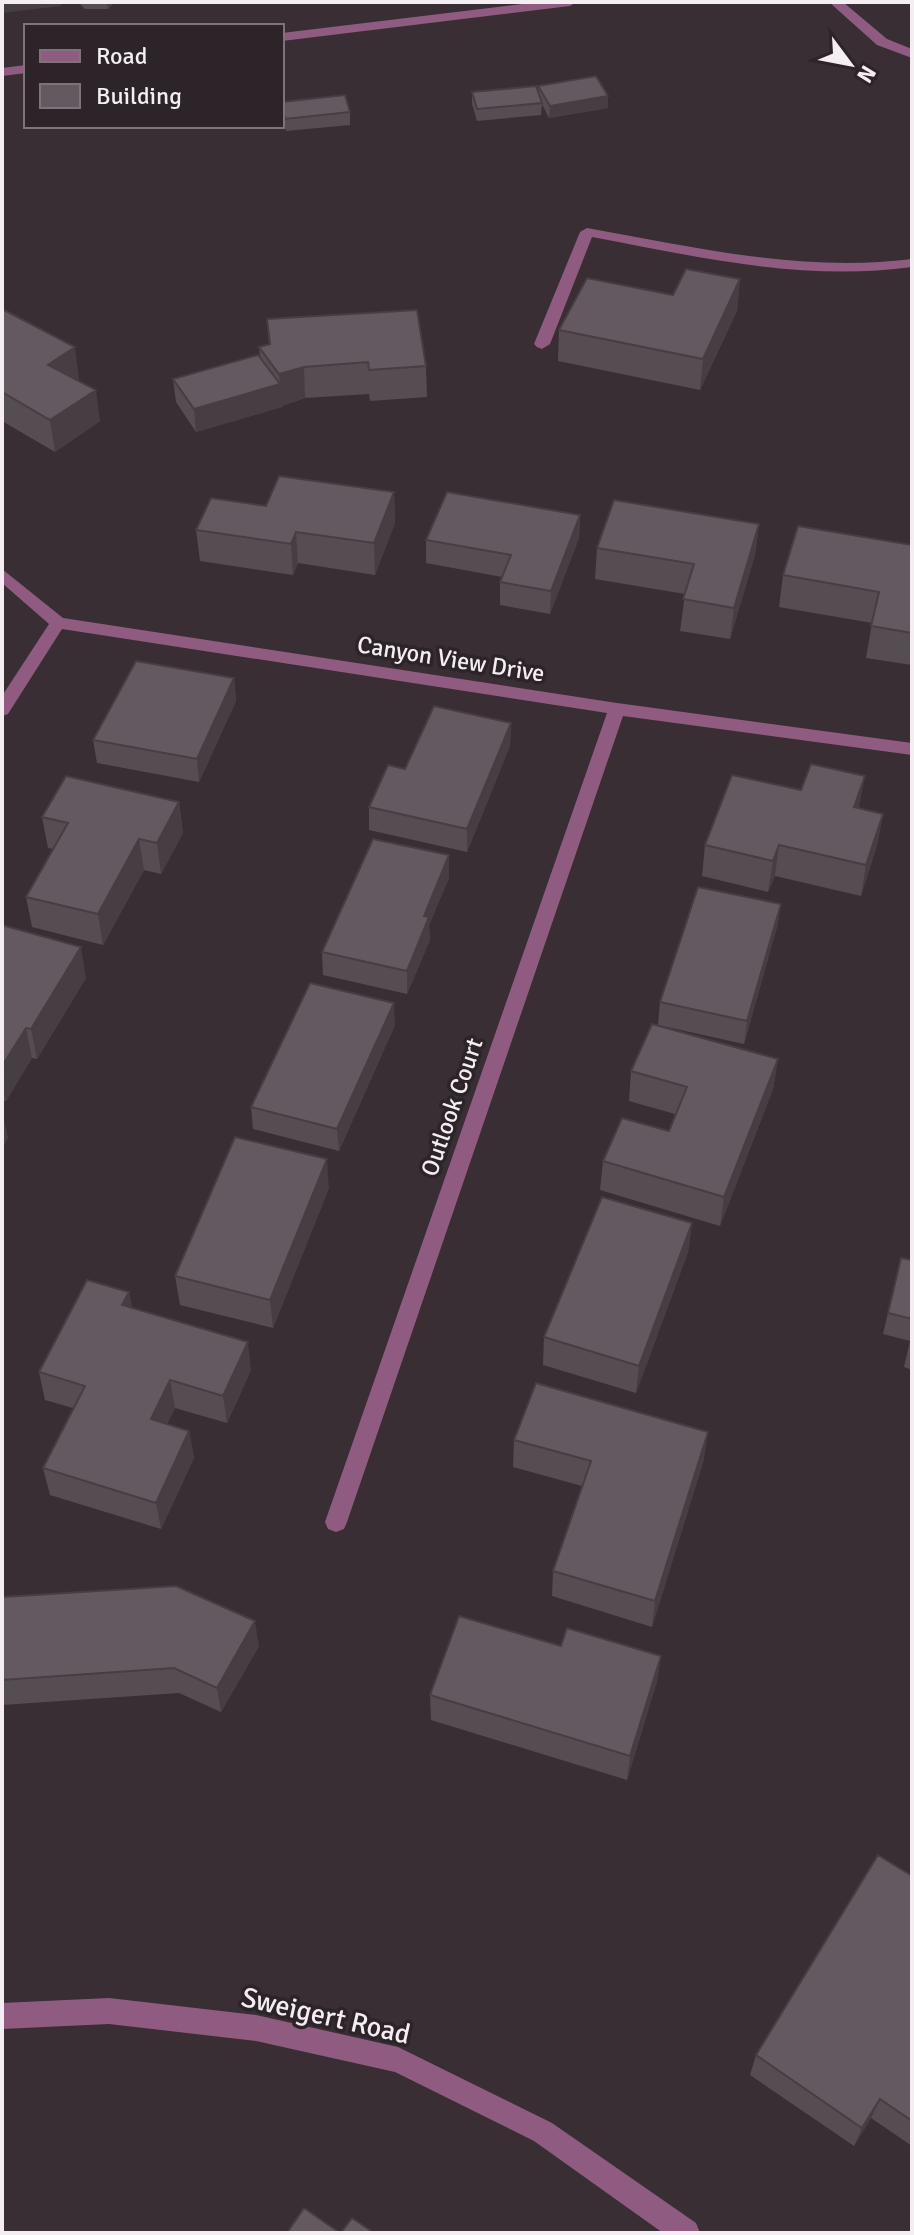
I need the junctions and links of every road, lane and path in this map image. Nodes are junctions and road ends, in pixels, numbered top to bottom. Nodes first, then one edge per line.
1 (570, 2) edge
2 (835, 2) edge
3 (284, 37) edge
4 (912, 54) edge
5 (24, 69) edge
6 (2, 72) edge
7 (912, 263) edge
8 (542, 344) dead end
9 (2, 574) edge
10 (58, 623) junction
11 (617, 709) junction
12 (2, 710) edge
13 (912, 749) edge
14 (336, 1522) dead end
15 (2, 2016) edge
16 (686, 2233) edge

1 - 3 street
2 - 4 street
5 - 6 street
7 - 8 street
9 - 10 street
10 - 11 street, Canyon View Drive
10 - 12 street
11 - 13 street, Canyon View Drive
11 - 14 street, Outlook Court
15 - 16 street, Sweigert Road

